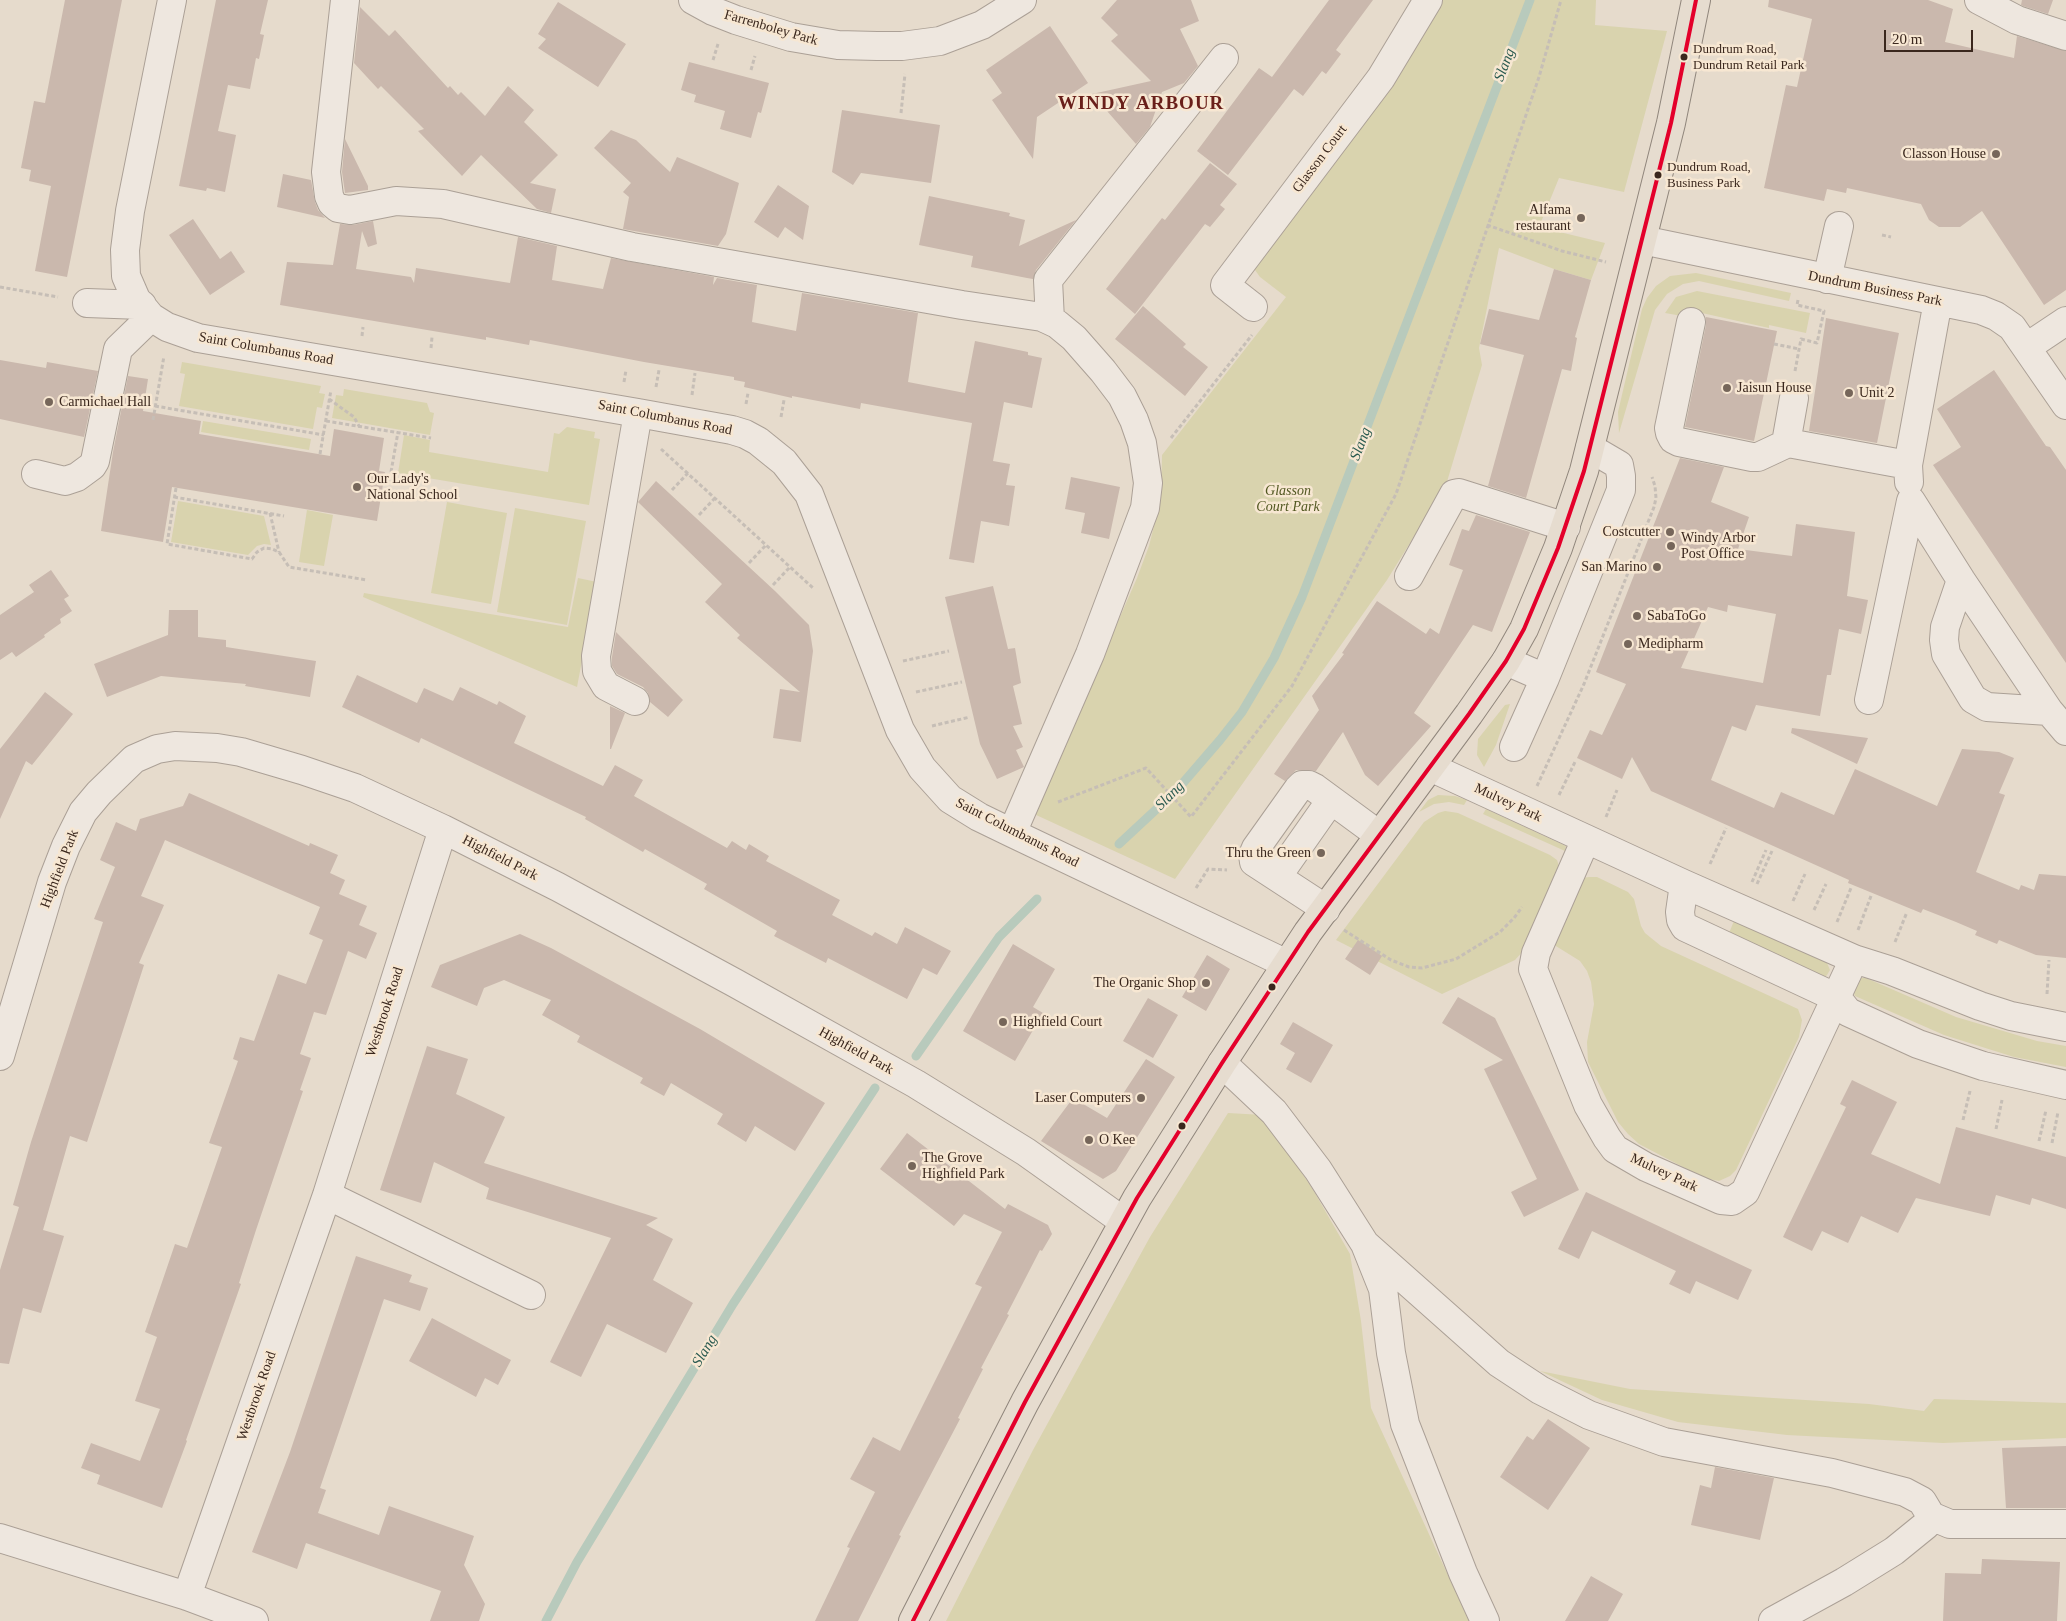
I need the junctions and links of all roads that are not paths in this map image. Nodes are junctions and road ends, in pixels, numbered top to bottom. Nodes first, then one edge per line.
1 (172, 0) edge
2 (345, 0) edge
3 (693, 0) edge
4 (1022, 0) edge
5 (1428, 0) edge
6 (1696, 0) edge
7 (1979, 0) edge
8 (2066, 36) edge
9 (1224, 58) dead end
10 (1839, 226) dead end
11 (1642, 240) junction
12 (1815, 277) junction
13 (1938, 301) junction
14 (87, 303) road end
15 (146, 311) junction
16 (1255, 318) road end
17 (1050, 320) junction
18 (1691, 322) dead end
19 (2066, 322) edge
20 (2027, 347) junction
21 (1794, 398) road end
22 (647, 404) junction
23 (2066, 405) edge
24 (1786, 444) junction
25 (1590, 448) junction
26 (1908, 465) junction
27 (36, 474) dead end
28 (1911, 501) junction
29 (1566, 527) junction
30 (1408, 576) dead end
31 (1961, 580) junction
32 (1506, 661) junction
33 (1545, 678) junction
34 (1869, 700) dead end
35 (634, 701) dead end
36 (2058, 721) edge
37 (1514, 747) dead end
38 (1430, 767) junction
39 (442, 829) junction
40 (1595, 831) junction
41 (1012, 834) junction
42 (1379, 835) junction
43 (1695, 878) junction
44 (1331, 917) junction
45 (1854, 949) junction
46 (1287, 964) junction
47 (1837, 998) junction
48 (2066, 1027) edge
49 (0, 1056) edge
50 (1222, 1063) junction
51 (2063, 1095) edge
52 (327, 1196) junction
53 (1123, 1221) junction
54 (1365, 1244) junction
55 (531, 1295) dead end
56 (1931, 1516) junction
57 (2066, 1524) edge
58 (0, 1538) edge
59 (187, 1596) junction
60 (254, 1621) edge
61 (913, 1621) edge
62 (1485, 1621) edge
63 (1773, 1621) edge

1 - 15 street, Saint Columbanus Road
2 - 17 street
3 - 4 street, Farrenboley Park
5 - 16 street, Glasson Court
6 - 11 main road
7 - 8 street
9 - 17 street
10 - 12 street
11 - 12 street, Dundrum Business Park
11 - 25 main road
12 - 13 street, Dundrum Business Park
13 - 20 street, Dundrum Business Park
13 - 26 street
14 - 15 street
15 - 22 street, Saint Columbanus Road
15 - 27 street
17 - 41 street
18 - 24 street
19 - 20 street
20 - 23 street, Dundrum Business Park
21 - 24 street
22 - 35 street
22 - 41 street, Saint Columbanus Road
24 - 26 street
25 - 29 main road
25 - 33 street
26 - 28 street
28 - 31 street
28 - 34 street
29 - 30 street
29 - 32 main road
31 - 36 street
31 - 36 street
32 - 33 street
32 - 38 main road
33 - 37 street
38 - 40 street, Mulvey Park
38 - 42 main road
39 - 49 street, Highfield Park
39 - 52 street, Westbrook Road
39 - 53 street, Highfield Park
40 - 43 street, Mulvey Park
40 - 47 street, Mulvey Park
41 - 46 street, Saint Columbanus Road
42 - 44 main road
42 - 44 street
43 - 45 street, Mulvey Park
43 - 47 street
44 - 46 main road
45 - 47 street, Mulvey Park
45 - 48 street, Mulvey Park
46 - 50 main road
47 - 51 street
50 - 53 main road
50 - 54 street
52 - 55 street
52 - 59 street, Westbrook Road
53 - 61 main road
54 - 56 street
54 - 62 street
56 - 57 street
56 - 63 street
58 - 59 street
59 - 60 street

